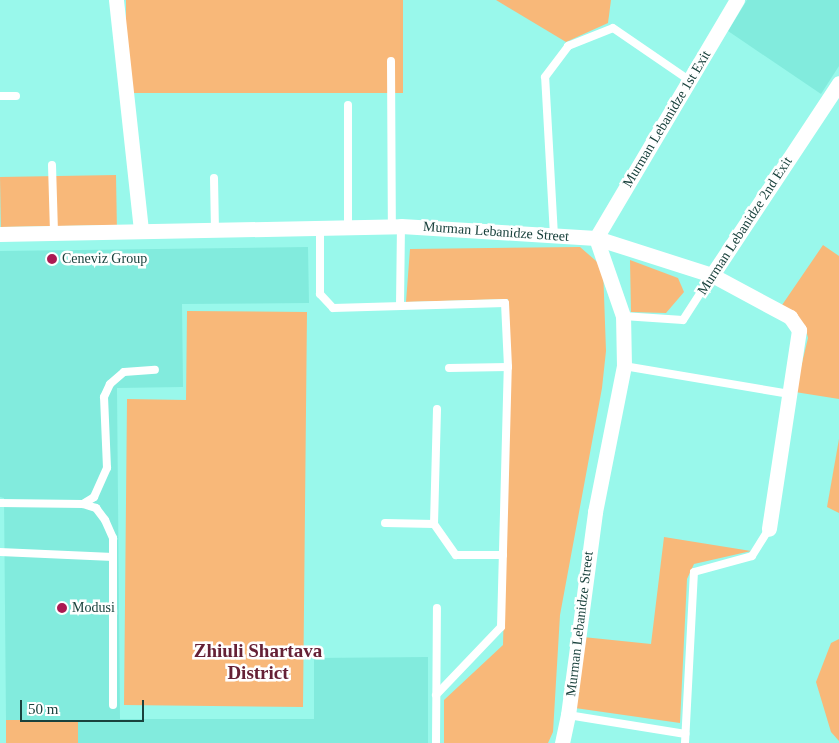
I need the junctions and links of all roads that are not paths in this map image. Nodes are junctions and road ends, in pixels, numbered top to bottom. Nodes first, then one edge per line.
1 (116, 0) edge
2 (737, 0) edge
3 (391, 60) dead end
4 (689, 80) junction
5 (839, 83) edge
6 (0, 96) edge
7 (16, 96) dead end
8 (348, 105) dead end
9 (52, 165) dead end
10 (214, 178) dead end
11 (396, 226) junction
12 (320, 227) junction
13 (348, 227) junction
14 (215, 229) junction
15 (141, 230) junction
16 (54, 232) junction
17 (0, 234) edge
18 (554, 236) junction
19 (596, 238) junction
20 (712, 275) junction
21 (400, 306) junction
22 (623, 316) junction
23 (624, 366) junction
24 (508, 367) junction
25 (449, 368) dead end
26 (155, 370) dead end
27 (790, 394) junction
28 (436, 409) dead end
29 (0, 503) edge
30 (83, 504) junction
31 (385, 523) dead end
32 (434, 524) junction
33 (769, 530) joint
34 (0, 552) edge
35 (503, 555) junction
36 (113, 557) junction
37 (436, 608) dead end
38 (436, 695) junction
39 (113, 705) dead end
40 (568, 715) junction
41 (685, 739) edge
42 (436, 743) edge
43 (562, 743) edge

1 - 15 street
2 - 4 street, Murman Lebanidze 1st Exit
3 - 11 lane
4 - 18 lane
4 - 19 street, Murman Lebanidze 1st Exit
5 - 20 street, Murman Lebanidze 2nd Exit
6 - 7 lane
8 - 13 lane
9 - 16 lane
10 - 14 lane
11 - 13 street, Murman Lebanidze Street
11 - 18 street, Murman Lebanidze Street
11 - 21 lane
12 - 13 street, Murman Lebanidze Street
12 - 14 street, Murman Lebanidze Street
12 - 21 lane
14 - 15 street, Murman Lebanidze Street
15 - 16 street, Murman Lebanidze Street
16 - 17 street, Murman Lebanidze Street
18 - 19 street, Murman Lebanidze Street
19 - 20 street
19 - 22 street, Murman Lebanidze Street
20 - 22 lane, Murman Lebanidze 2nd Exit
20 - 27 street
21 - 24 lane
22 - 23 street, Murman Lebanidze Street
23 - 27 lane
23 - 40 street, Murman Lebanidze Street
24 - 25 lane
24 - 35 lane
26 - 30 lane
27 - 33 street
28 - 32 lane
29 - 30 lane
30 - 36 lane
31 - 32 lane
32 - 35 lane
33 - 41 lane
34 - 36 lane
35 - 38 lane
36 - 39 lane
37 - 38 lane
38 - 42 lane
40 - 41 lane
40 - 43 street, Murman Lebanidze Street

